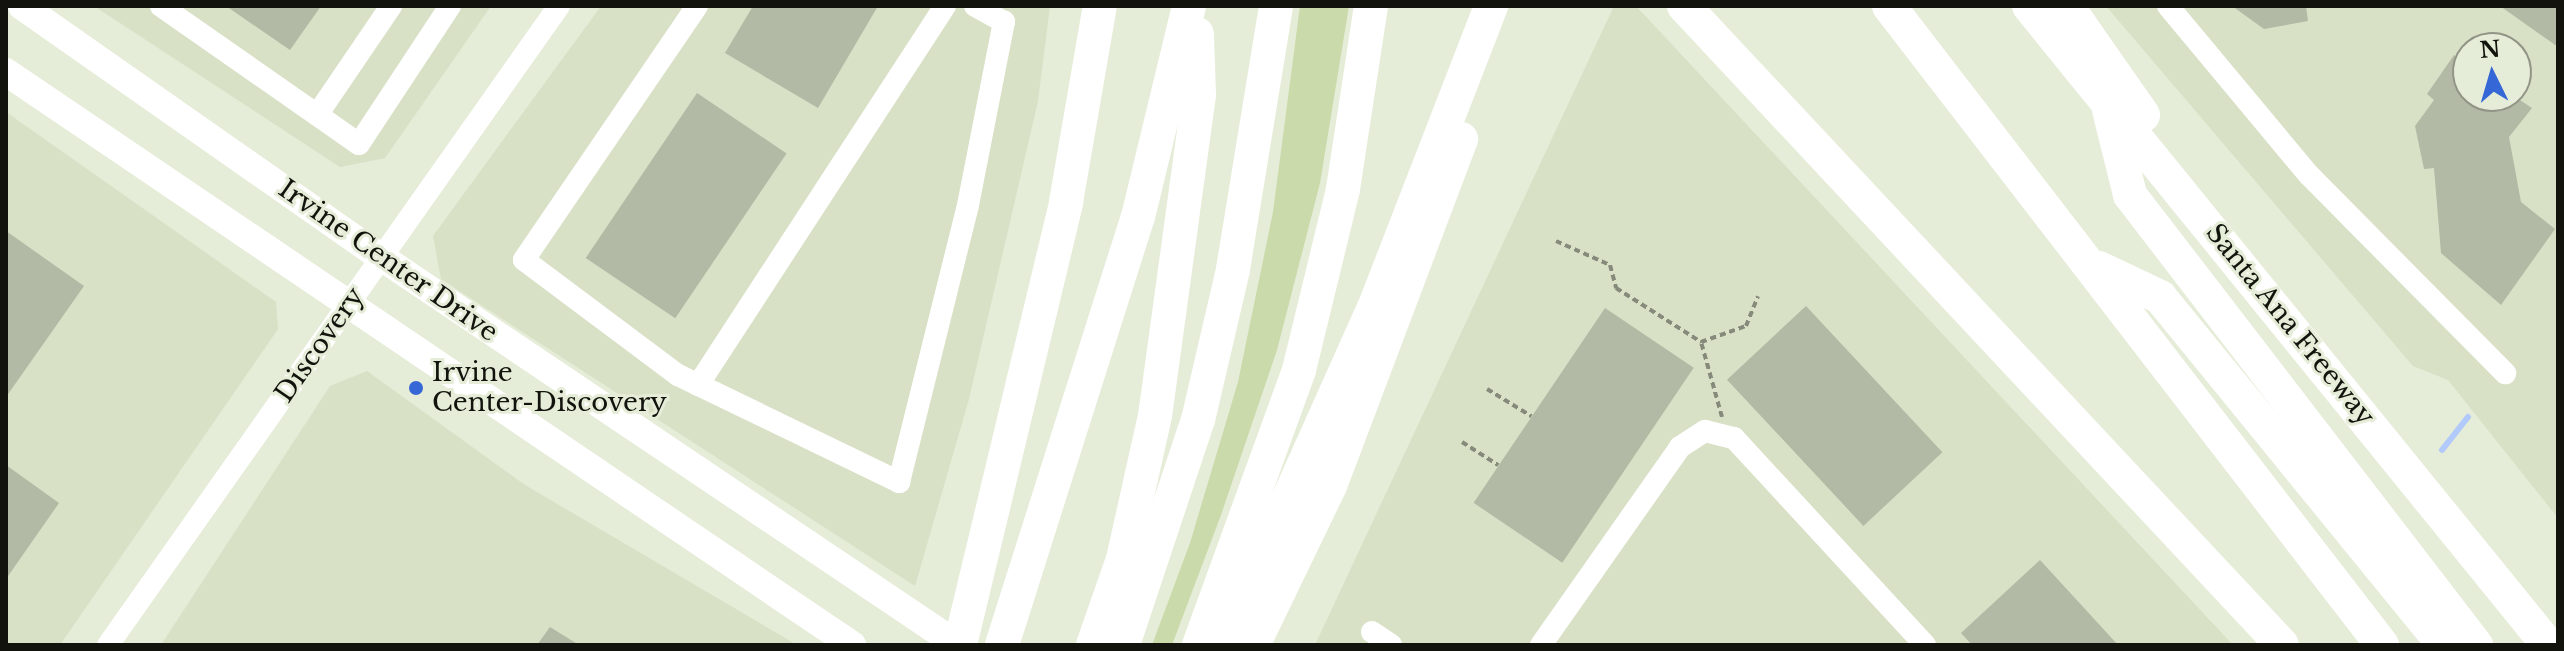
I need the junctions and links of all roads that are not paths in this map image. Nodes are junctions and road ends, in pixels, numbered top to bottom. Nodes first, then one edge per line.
1 (22, 6) edge
2 (161, 6) edge
3 (391, 6) edge
4 (450, 6) edge
5 (559, 6) edge
6 (697, 6) edge
7 (945, 6) edge
8 (975, 6) edge
9 (1100, 6) edge
10 (1189, 6) edge
11 (1197, 6) edge
12 (1276, 6) edge
13 (1371, 6) edge
14 (1491, 6) edge
15 (1498, 6) edge
16 (1684, 6) edge
17 (1889, 6) edge
18 (2029, 6) edge
19 (2067, 6) edge
20 (2168, 6) edge
21 (6, 72) edge
22 (2107, 99) junction
23 (317, 115) junction
24 (2165, 171) junction
25 (381, 257) junction
26 (2095, 267) junction
27 (348, 308) junction
28 (2505, 373) dead end
29 (698, 385) junction
30 (108, 645) edge
31 (852, 645) edge
32 (959, 645) edge
33 (1002, 645) edge
34 (1093, 645) edge
35 (1123, 645) edge
36 (1199, 645) edge
37 (1223, 645) edge
38 (1253, 645) edge
39 (1541, 645) edge
40 (1925, 645) edge
41 (2282, 645) edge
42 (2382, 645) edge
43 (2444, 645) edge
44 (2476, 645) edge
45 (2548, 645) edge

1 - 25 main road, Irvine Center Drive
2 - 23 street
3 - 23 street
4 - 23 street
5 - 25 street, Discovery
6 - 29 street
7 - 29 street
8 - 29 street
9 - 32 highway
10 - 33 highway
11 - 34 highway
12 - 35 highway
13 - 36 highway
14 - 37 highway
15 - 38 highway
16 - 41 highway
17 - 26 highway
18 - 22 highway, Santa Ana Freeway
19 - 24 highway
20 - 28 street
21 - 27 main road
22 - 24 highway, Santa Ana Freeway
22 - 44 highway
24 - 45 highway, Santa Ana Freeway
25 - 27 street, Discovery
25 - 32 main road, Irvine Center Drive
26 - 42 highway
26 - 43 highway
27 - 30 street, Discovery
27 - 31 main road
39 - 40 street

